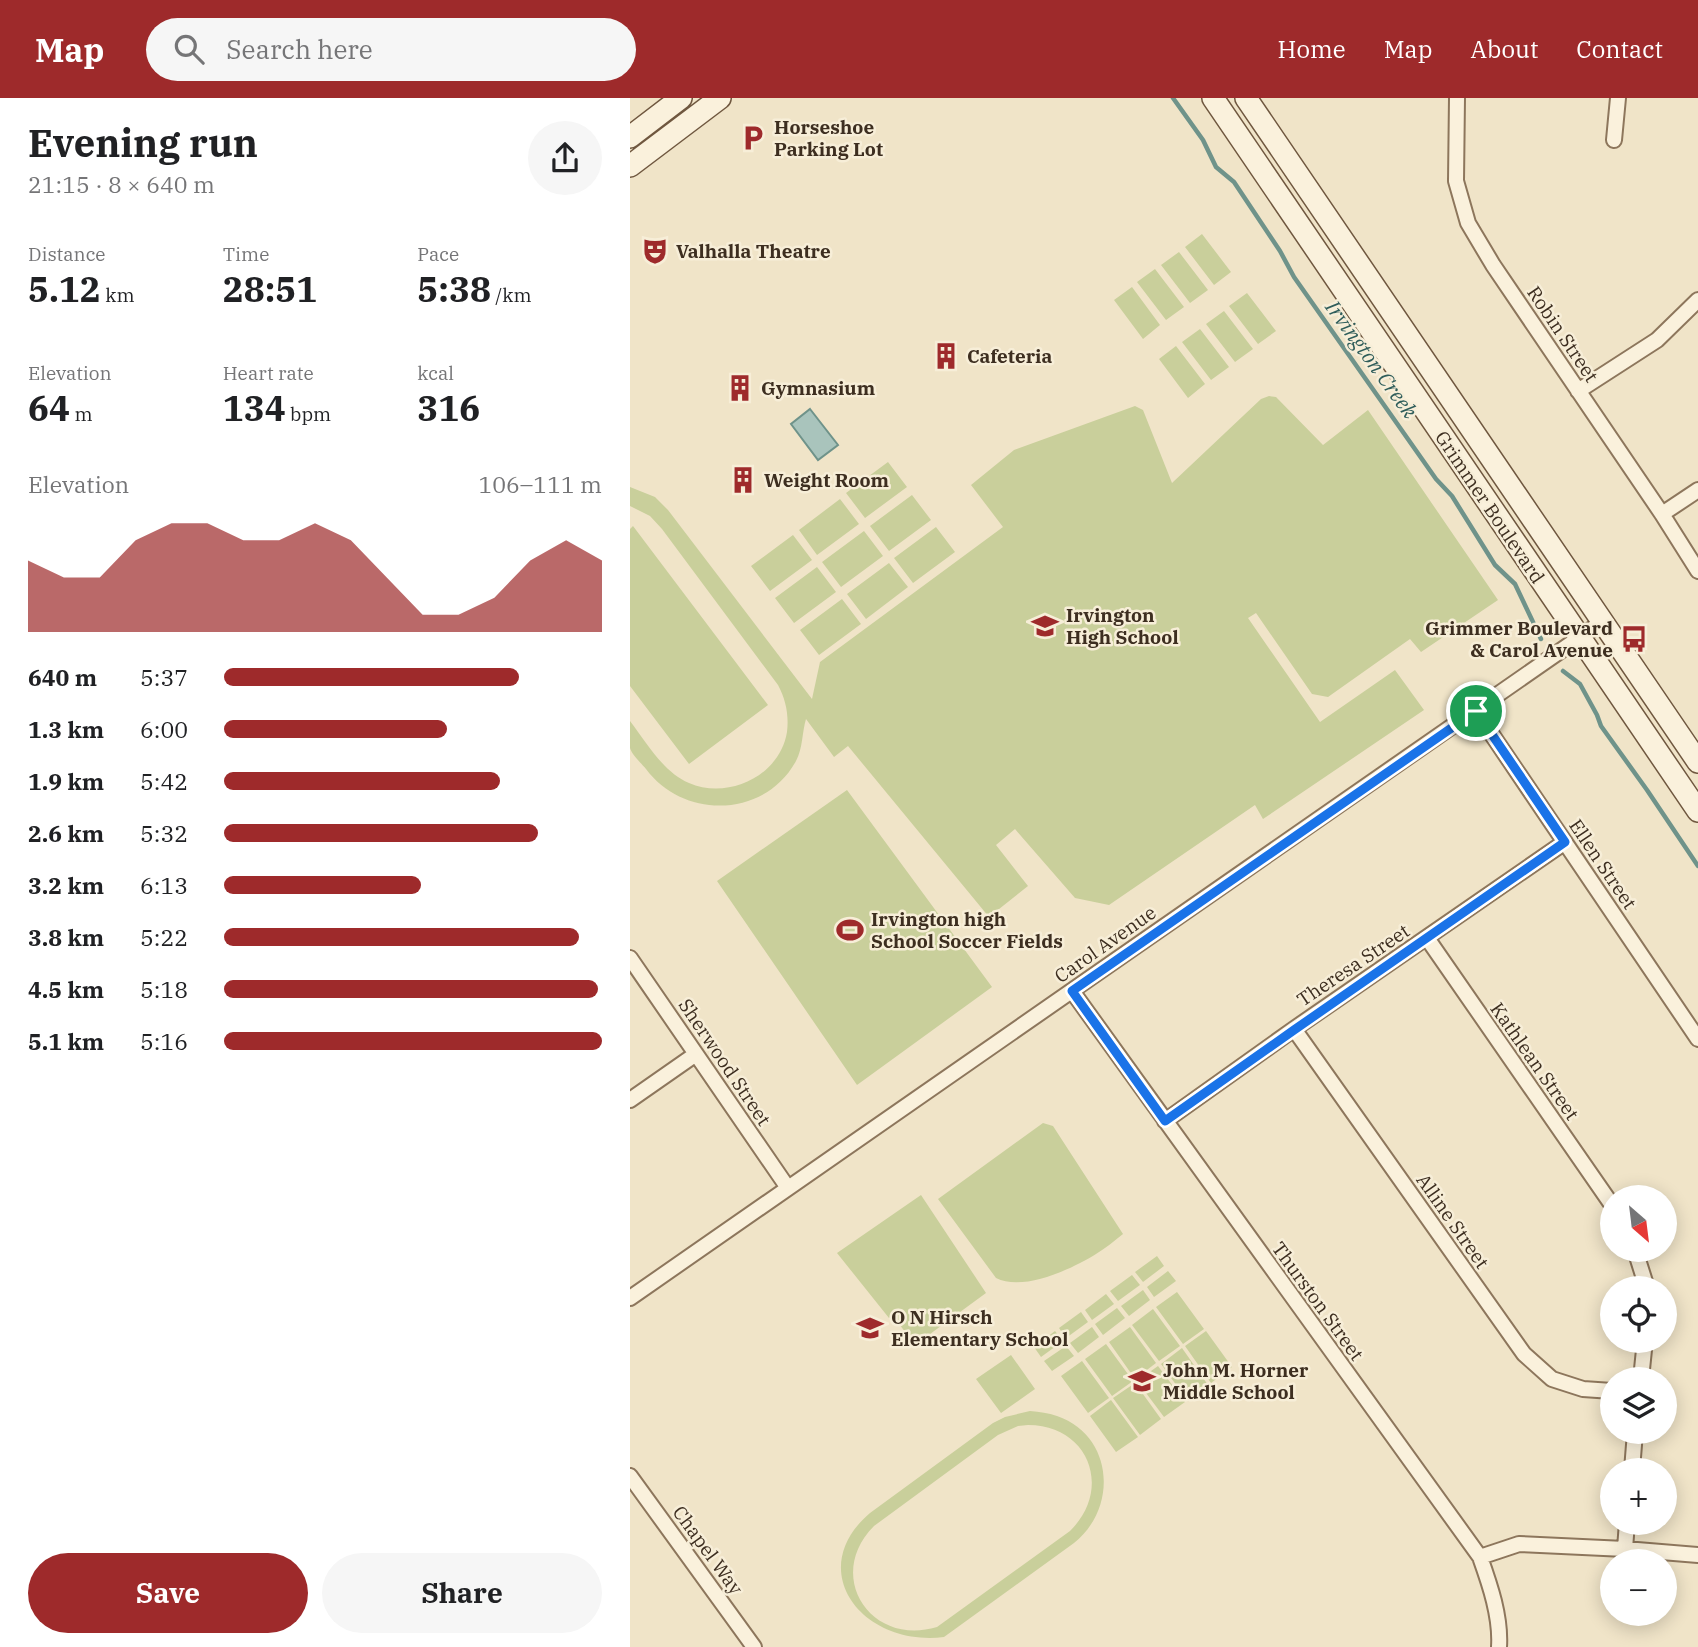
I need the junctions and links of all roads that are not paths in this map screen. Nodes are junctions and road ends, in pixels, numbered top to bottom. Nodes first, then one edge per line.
1 (681, 98) edge
2 (720, 98) edge
3 (1213, 98) edge
4 (1246, 98) edge
5 (1457, 98) edge
6 (1618, 98) edge
7 (630, 137) edge
8 (1614, 140) dead end
9 (630, 166) edge
10 (1698, 300) edge
11 (1578, 391) junction
12 (1698, 490) edge
13 (1662, 514) junction
14 (1698, 571) edge
15 (1602, 622) junction
16 (1579, 638) junction
17 (1476, 711) junction
18 (1698, 762) edge
19 (1698, 811) edge
20 (1565, 842) junction
21 (1427, 938) junction
22 (630, 958) edge
23 (1072, 991) junction
24 (1294, 1030) junction
25 (1698, 1039) edge
26 (696, 1054) junction
27 (630, 1100) edge
28 (1165, 1121) junction
29 (788, 1188) junction
30 (1600, 1188) edge
31 (630, 1298) edge
32 (1600, 1390) edge
33 (630, 1476) edge
34 (1626, 1535) edge
35 (1625, 1549) joint
36 (1677, 1553) edge
37 (1698, 1555) edge
38 (1480, 1557) junction
39 (754, 1647) edge
40 (1499, 1647) edge

1 - 7 main road
2 - 9 main road
3 - 16 main road, Grimmer Boulevard
4 - 15 main road, Grimmer Boulevard
5 - 11 street, Robin Street
6 - 8 street
10 - 11 street
11 - 13 street, Robin Street
12 - 13 street
13 - 14 street, Robin Street
15 - 16 street, Carol Avenue
15 - 18 main road, Grimmer Boulevard
16 - 17 street, Carol Avenue
16 - 19 main road, Grimmer Boulevard
17 - 20 street, Ellen Street
17 - 23 street, Carol Avenue
20 - 21 street, Theresa Street
20 - 25 street, Ellen Street
21 - 24 street, Theresa Street
21 - 30 street, Kathlean Street
22 - 26 street, Sherwood Street
23 - 28 street, Thurston Street
23 - 29 street, Carol Avenue
24 - 28 street, Theresa Street
24 - 32 street, Alline Street
26 - 27 street
26 - 29 street, Sherwood Street
28 - 38 street, Thurston Street
29 - 31 street, Carol Avenue
33 - 39 street, Chapel Way
34 - 35 street
35 - 38 street
36 - 37 street
38 - 40 street, Thurston Street

